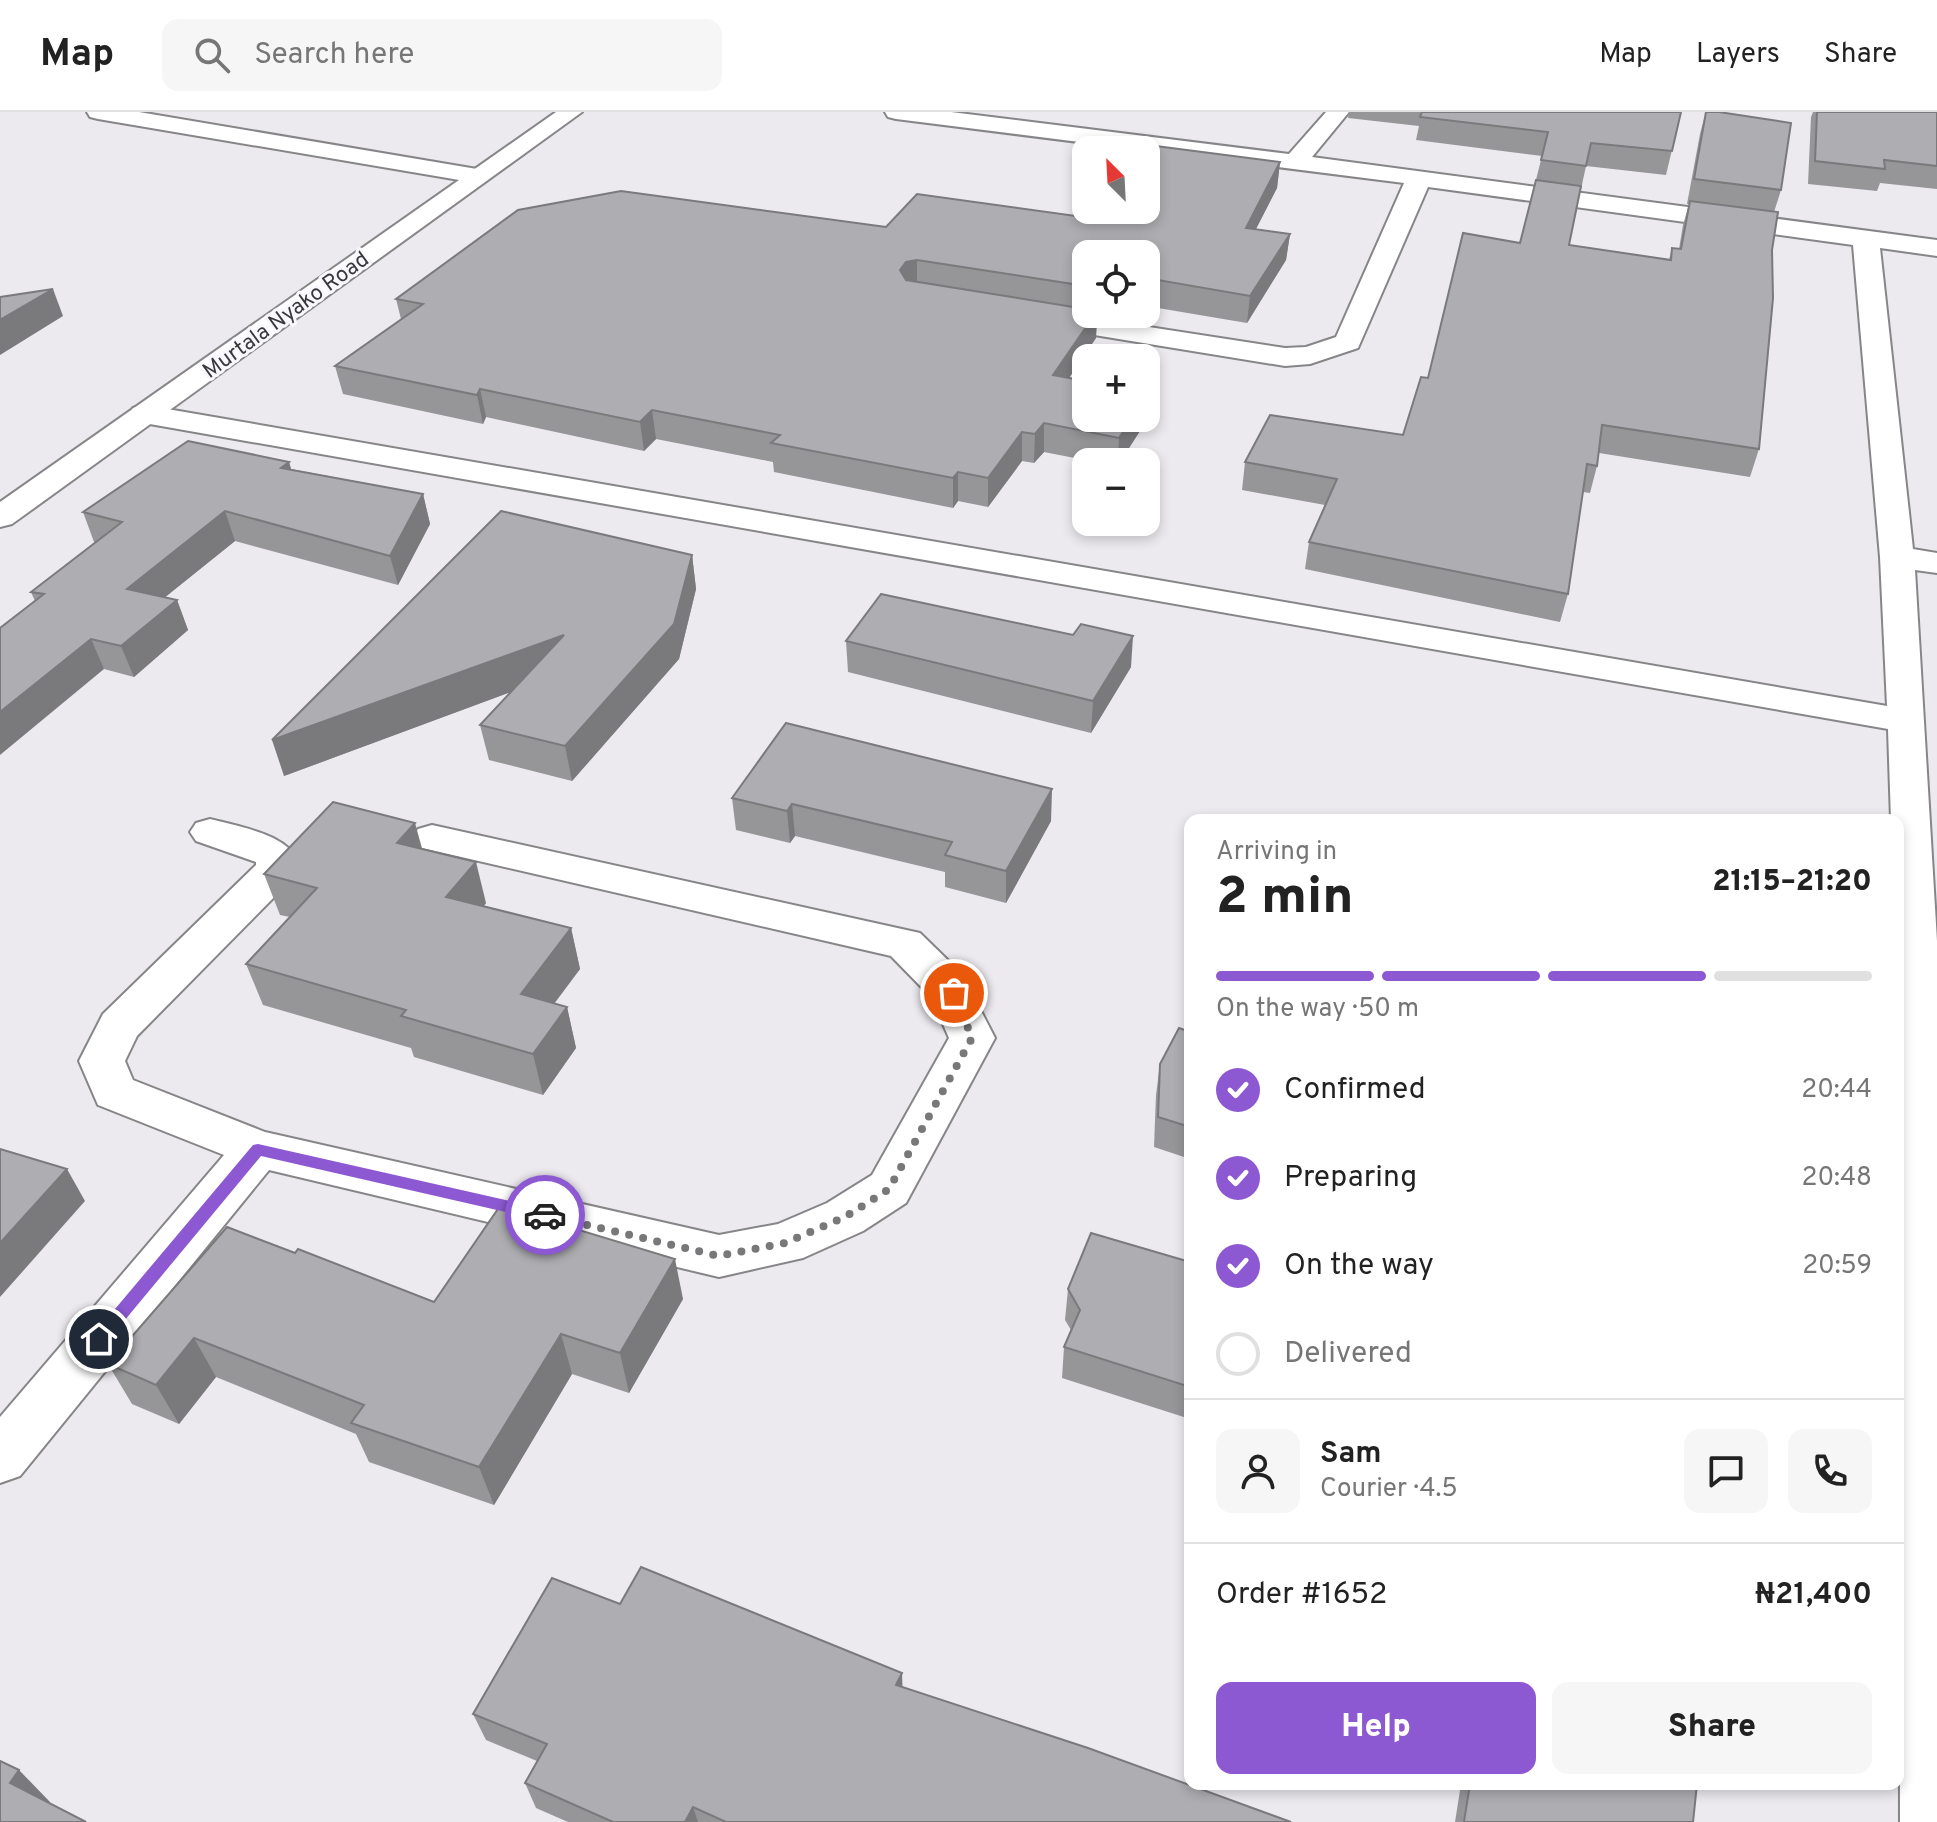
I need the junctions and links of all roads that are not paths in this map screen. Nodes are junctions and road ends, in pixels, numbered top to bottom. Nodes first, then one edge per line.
1 (98, 112) edge
2 (571, 112) edge
3 (896, 112) edge
4 (1338, 112) edge
5 (1295, 162) junction
6 (477, 176) junction
7 (1419, 178) junction
8 (1866, 239) junction
9 (1937, 248) edge
10 (1009, 313) edge
11 (144, 414) junction
12 (0, 517) edge
13 (1917, 560) edge
14 (1907, 721) junction
15 (210, 832) dead end
16 (432, 838) dead end
17 (258, 1149) junction
18 (1931, 1198) edge
19 (0, 1458) edge
20 (1933, 1822) edge

1 - 6 street
2 - 6 street, Murtala Nyako Road
3 - 5 street
4 - 5 street
5 - 7 street
6 - 11 street, Murtala Nyako Road
7 - 8 street
7 - 10 street
8 - 9 street
8 - 13 street
11 - 12 street, Murtala Nyako Road
11 - 14 street
13 - 14 street
14 - 18 street
15 - 17 street
16 - 17 street
17 - 19 street
18 - 20 street

